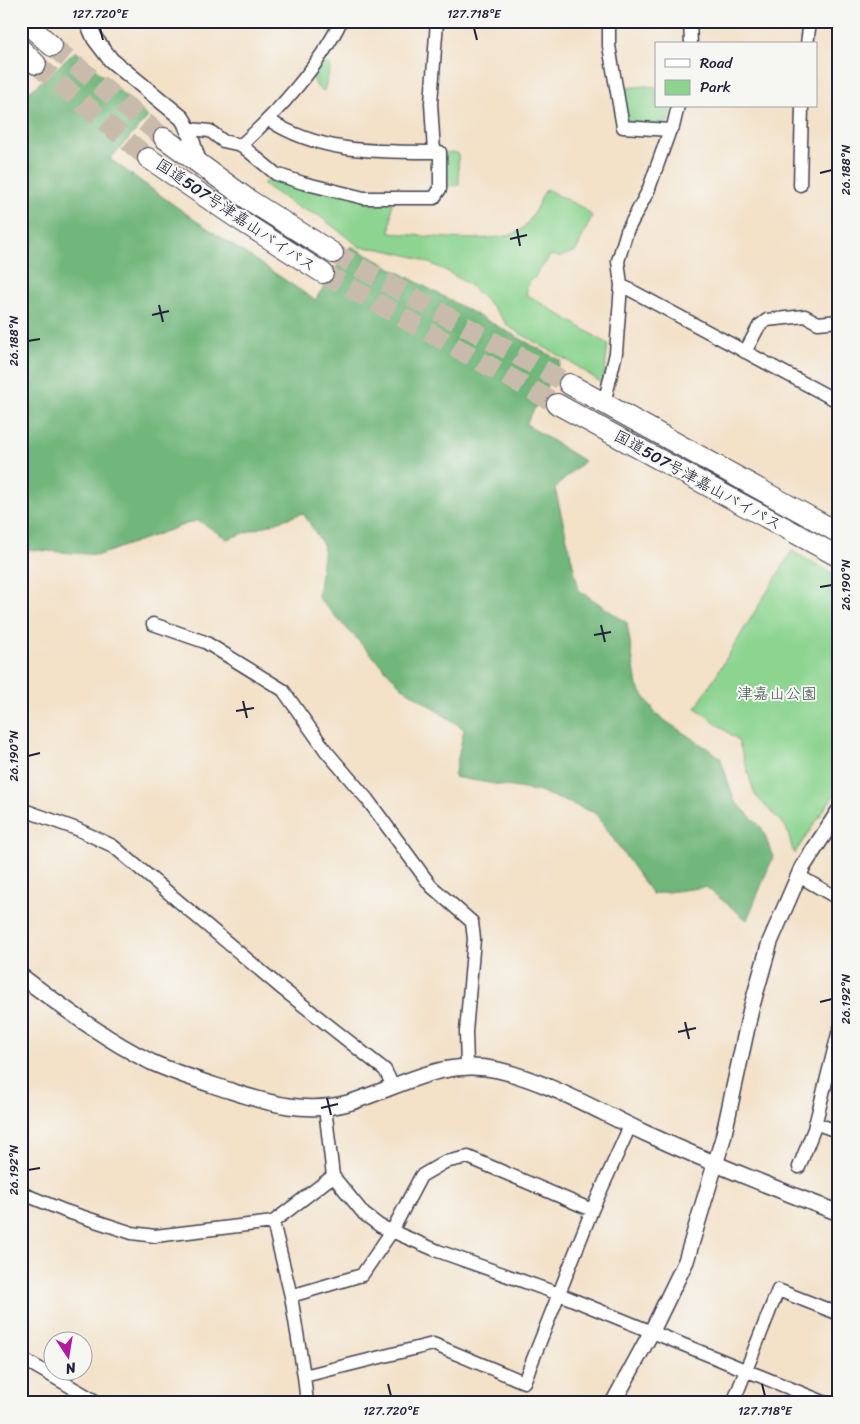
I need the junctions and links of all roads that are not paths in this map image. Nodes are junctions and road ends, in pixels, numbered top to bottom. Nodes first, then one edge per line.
1 (24, 21) edge
2 (87, 21) edge
3 (341, 21) edge
4 (437, 21) edge
5 (609, 21) edge
6 (690, 21) edge
7 (810, 21) edge
8 (690, 42) edge
9 (807, 42) edge
10 (52, 46) tunnel mouth
11 (21, 49) edge
12 (36, 64) tunnel mouth
13 (678, 108) edge
14 (802, 108) edge
15 (269, 120) junction
16 (190, 129) junction
17 (670, 130) junction
18 (164, 138) tunnel mouth
19 (242, 145) junction
20 (440, 152) dead end
21 (148, 158) tunnel mouth
22 (200, 165) junction
23 (800, 186) dead end
24 (333, 253) tunnel mouth
25 (323, 273) tunnel mouth
26 (621, 285) junction
27 (839, 321) edge
28 (745, 352) junction
29 (569, 384) tunnel mouth
30 (839, 402) edge
31 (557, 404) tunnel mouth
32 (604, 404) junction
33 (839, 533) edge
34 (839, 557) edge
35 (153, 624) dead end
36 (21, 809) edge
37 (839, 811) edge
38 (799, 876) junction
39 (839, 899) edge
40 (21, 976) edge
41 (839, 1032) edge
42 (467, 1066) junction
43 (393, 1086) junction
44 (324, 1108) junction
45 (815, 1123) junction
46 (630, 1126) junction
47 (839, 1132) edge
48 (715, 1166) junction
49 (799, 1167) dead end
50 (332, 1176) junction
51 (21, 1193) edge
52 (592, 1210) junction
53 (839, 1213) edge
54 (273, 1222) junction
55 (392, 1231) junction
56 (559, 1294) junction
57 (291, 1296) junction
58 (839, 1314) edge
59 (652, 1331) junction
60 (21, 1358) edge
61 (746, 1370) junction
62 (304, 1376) junction
63 (99, 1403) edge
64 (307, 1403) edge
65 (613, 1403) edge
66 (733, 1403) edge
67 (826, 1403) edge

1 - 10 highway
2 - 16 street
3 - 15 street
4 - 15 street
5 - 17 street
6 - 8 street
7 - 9 street
11 - 12 highway
13 - 17 street
14 - 23 street
15 - 19 street
16 - 19 street
16 - 22 street
17 - 26 street
18 - 22 highway, 国道507号津嘉山バイパス
19 - 20 street
21 - 25 highway, 国道507号津嘉山バイパス
22 - 24 highway, 国道507号津嘉山バイパス
26 - 28 street
26 - 32 street
27 - 28 street
28 - 30 street
29 - 32 highway, 国道507号津嘉山バイパス
31 - 34 highway, 国道507号津嘉山バイパス
32 - 33 highway, 国道507号津嘉山バイパス
35 - 42 street
36 - 43 street
37 - 38 street
38 - 39 street
38 - 48 street
40 - 44 street
41 - 45 street
42 - 43 street
42 - 46 street
43 - 44 street
44 - 50 street
45 - 47 street
45 - 49 street
46 - 48 street
46 - 52 street
48 - 53 street
48 - 59 street
50 - 54 street
50 - 55 street
51 - 54 street
52 - 55 street
52 - 56 street
54 - 57 street
55 - 56 street
55 - 57 street
56 - 59 street
56 - 62 street
57 - 62 street
58 - 61 street
59 - 61 street
59 - 65 street
60 - 63 street
61 - 66 street
61 - 67 street
62 - 64 street

